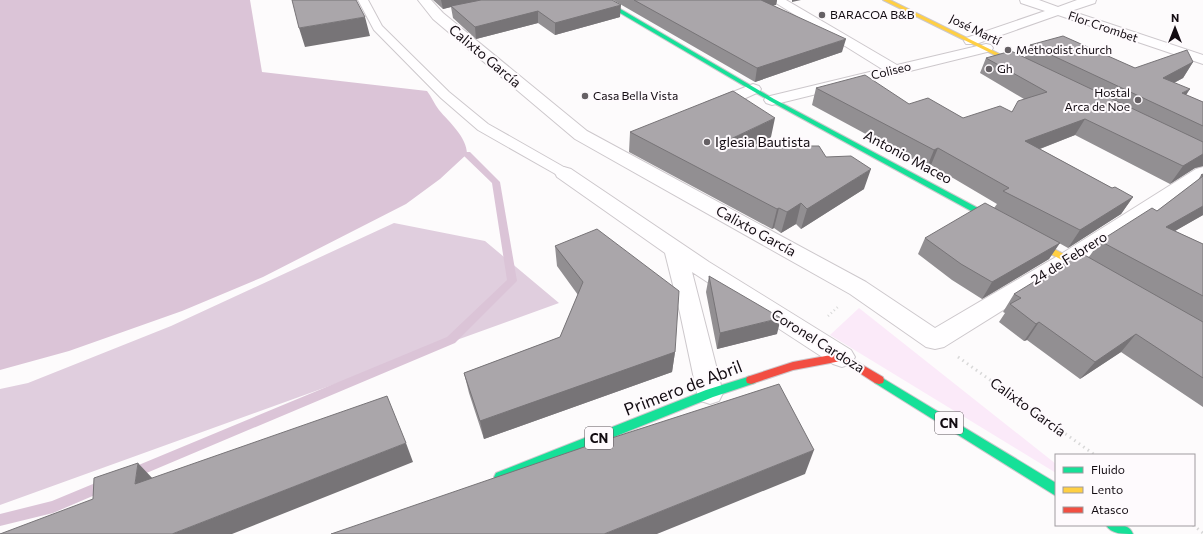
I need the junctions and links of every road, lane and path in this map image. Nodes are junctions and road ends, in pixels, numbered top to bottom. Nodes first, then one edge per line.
1 (363, 0) edge
2 (424, 0) edge
3 (601, 0) edge
4 (777, 0) edge
5 (886, 0) edge
6 (1026, 0) edge
7 (1090, 0) edge
8 (1055, 11) junction
9 (971, 41) junction
10 (986, 48) junction
11 (1203, 60) edge
12 (895, 70) junction
13 (1035, 73) edge
14 (753, 89) junction
15 (772, 100) junction
16 (695, 114) edge
17 (630, 141) edge
18 (609, 151) junction
19 (564, 173) joint
20 (1203, 173) edge
21 (675, 250) junction
22 (1069, 259) junction
23 (1102, 278) edge
24 (935, 340) junction
25 (842, 357) junction
26 (710, 393) junction
27 (1094, 454) edge
28 (491, 481) edge
29 (1055, 489) edge
30 (1114, 526) edge
31 (1194, 526) edge
32 (1203, 532) edge
33 (1127, 534) edge

1 - 19 lane
2 - 18 street, Calixto García
3 - 14 main road, Antonio Maceo
4 - 12 street
5 - 9 main road, José Martí
6 - 8 street, Flor Crombet
7 - 8 street
8 - 9 street
8 - 11 street, Flor Crombet
9 - 10 main road, José Martí
10 - 12 street, Coliseo
10 - 13 main road, José Martí
12 - 15 street, Coliseo
14 - 15 main road, Antonio Maceo
14 - 16 street
15 - 22 main road, Antonio Maceo
17 - 18 street
18 - 24 street, Calixto García
19 - 21 street, Coronel Cardoza
20 - 22 street, 24 de Febrero
21 - 25 street, Coronel Cardoza
21 - 26 street
22 - 23 main road, Antonio Maceo
22 - 24 street, 24 de Febrero
24 - 27 path, Calixto García
25 - 26 main road, Primero de Abril / CN
25 - 29 main road, Coronel Cardoza / CN
26 - 28 main road, Primero de Abril / CN
30 - 33 main road
31 - 32 path

